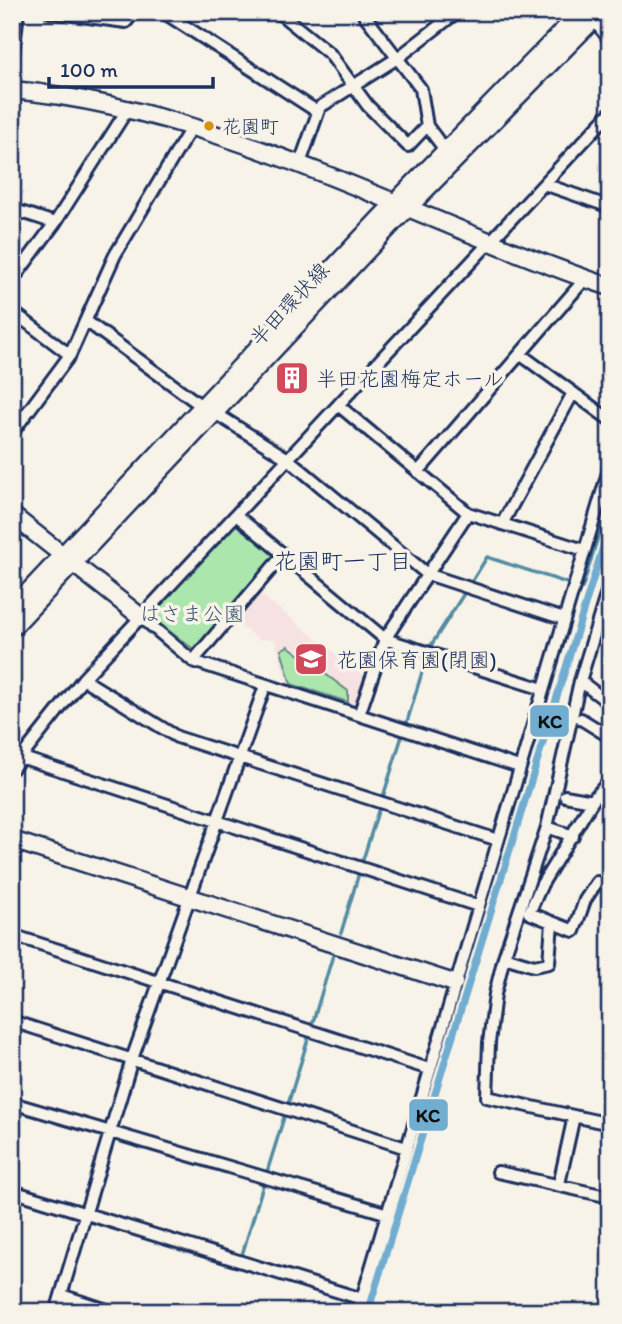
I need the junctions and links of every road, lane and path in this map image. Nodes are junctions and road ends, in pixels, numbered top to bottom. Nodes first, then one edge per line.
1 (18, 12) edge
2 (50, 12) edge
3 (134, 12) edge
4 (163, 12) edge
5 (278, 12) edge
6 (362, 12) edge
7 (592, 14) edge
8 (449, 15) edge
9 (610, 36) edge
10 (400, 57) junction
11 (12, 63) edge
12 (354, 86) junction
13 (12, 90) edge
14 (129, 107) junction
15 (318, 112) junction
16 (610, 113) edge
17 (427, 126) junction
18 (191, 128) junction
19 (445, 150) junction
20 (299, 166) junction
21 (544, 184) junction
22 (401, 205) junction
23 (610, 206) edge
24 (12, 209) edge
25 (55, 223) junction
26 (489, 243) junction
27 (585, 279) junction
28 (12, 281) edge
29 (610, 288) edge
30 (12, 311) edge
31 (86, 321) junction
32 (520, 354) junction
33 (70, 355) junction
34 (573, 393) junction
35 (338, 405) junction
36 (209, 410) junction
37 (610, 420) edge
38 (12, 433) edge
39 (288, 459) junction
40 (610, 466) edge
41 (418, 472) junction
42 (468, 513) junction
43 (12, 515) edge
44 (236, 515) junction
45 (502, 524) junction
46 (584, 550) junction
47 (283, 555) junction
48 (68, 558) junction
49 (427, 574) junction
50 (610, 582) edge
51 (12, 609) edge
52 (141, 617) junction
53 (564, 620) junction
54 (12, 628) edge
55 (384, 639) junction
56 (193, 661) junction
57 (83, 679) junction
58 (580, 681) junction
59 (265, 686) junction
60 (543, 689) junction
61 (605, 701) dead end
62 (359, 715) junction
63 (581, 719) dead end
64 (610, 737) edge
65 (20, 757) junction
66 (240, 758) junction
67 (519, 767) junction
68 (12, 769) edge
69 (610, 780) edge
70 (565, 796) dead end
71 (593, 801) junction
72 (218, 821) junction
73 (547, 827) junction
74 (573, 836) junction
75 (12, 840) edge
76 (498, 840) junction
77 (597, 882) dead end
78 (190, 898) junction
79 (478, 906) junction
80 (552, 922) junction
81 (12, 935) edge
82 (504, 957) junction
83 (160, 982) junction
84 (454, 984) junction
85 (12, 1021) edge
86 (132, 1059) junction
87 (429, 1069) junction
88 (12, 1103) edge
89 (574, 1116) junction
90 (610, 1124) edge
91 (110, 1132) junction
92 (405, 1148) junction
93 (498, 1172) dead end
94 (559, 1184) junction
95 (12, 1191) edge
96 (610, 1197) edge
97 (86, 1213) junction
98 (385, 1213) junction
99 (61, 1295) junction
100 (362, 1299) junction
101 (56, 1312) edge
102 (114, 1312) edge
103 (358, 1312) edge

1 - 11 street
2 - 3 street
4 - 15 street
5 - 12 street
6 - 10 street
7 - 9 street
7 - 19 street, 半田環状線
7 - 22 street, 半田環状線
8 - 10 street
10 - 12 street
10 - 17 street
12 - 15 street
12 - 17 street
13 - 14 street
14 - 18 street
14 - 25 street
15 - 20 street
16 - 21 street
17 - 19 street
18 - 20 street
18 - 31 street
19 - 22 street, 半田環状線
20 - 22 street
21 - 23 street
21 - 26 street
22 - 26 street
22 - 36 street, 半田環状線
24 - 25 street
25 - 28 street
26 - 27 street
26 - 35 street
27 - 29 street
27 - 32 street
30 - 33 street
31 - 33 street
31 - 36 street
32 - 34 street
32 - 41 street
33 - 38 street
34 - 37 street
34 - 45 street
35 - 39 street
35 - 41 street
36 - 39 street
36 - 48 street, 半田環状線
39 - 44 street
39 - 49 street
40 - 46 street
41 - 42 street
42 - 45 street
42 - 49 street
43 - 48 street
44 - 47 street
44 - 52 street
45 - 46 street
46 - 53 street
47 - 55 street
47 - 56 street
48 - 51 street, 半田環状線
48 - 52 street
48 - 54 street, 半田環状線
49 - 53 street
49 - 55 street
50 - 58 street
52 - 56 street
52 - 57 street
53 - 60 street
55 - 60 street
55 - 62 street
56 - 59 street
57 - 65 street
57 - 66 street
58 - 61 street
58 - 73 street
59 - 62 street
59 - 66 street
60 - 67 street
62 - 67 street
63 - 64 street
65 - 68 street
65 - 72 street
66 - 72 street
66 - 76 street
67 - 76 street
69 - 71 street
70 - 71 street
71 - 74 street
72 - 78 street
72 - 79 street
73 - 74 street
73 - 82 street
74 - 80 street
75 - 78 street
76 - 79 street
77 - 80 street
78 - 83 street
78 - 84 street
79 - 84 street
80 - 82 street
81 - 83 street
82 - 89 street
83 - 86 street
83 - 87 street
84 - 87 street
85 - 86 street
86 - 91 street
86 - 92 street
87 - 92 street
88 - 91 street
89 - 90 street
89 - 94 street
91 - 97 street
91 - 98 street
92 - 98 street
93 - 94 street
94 - 96 street
95 - 97 street
97 - 99 street
97 - 100 street
98 - 100 street
99 - 101 street
99 - 102 street
100 - 103 street

